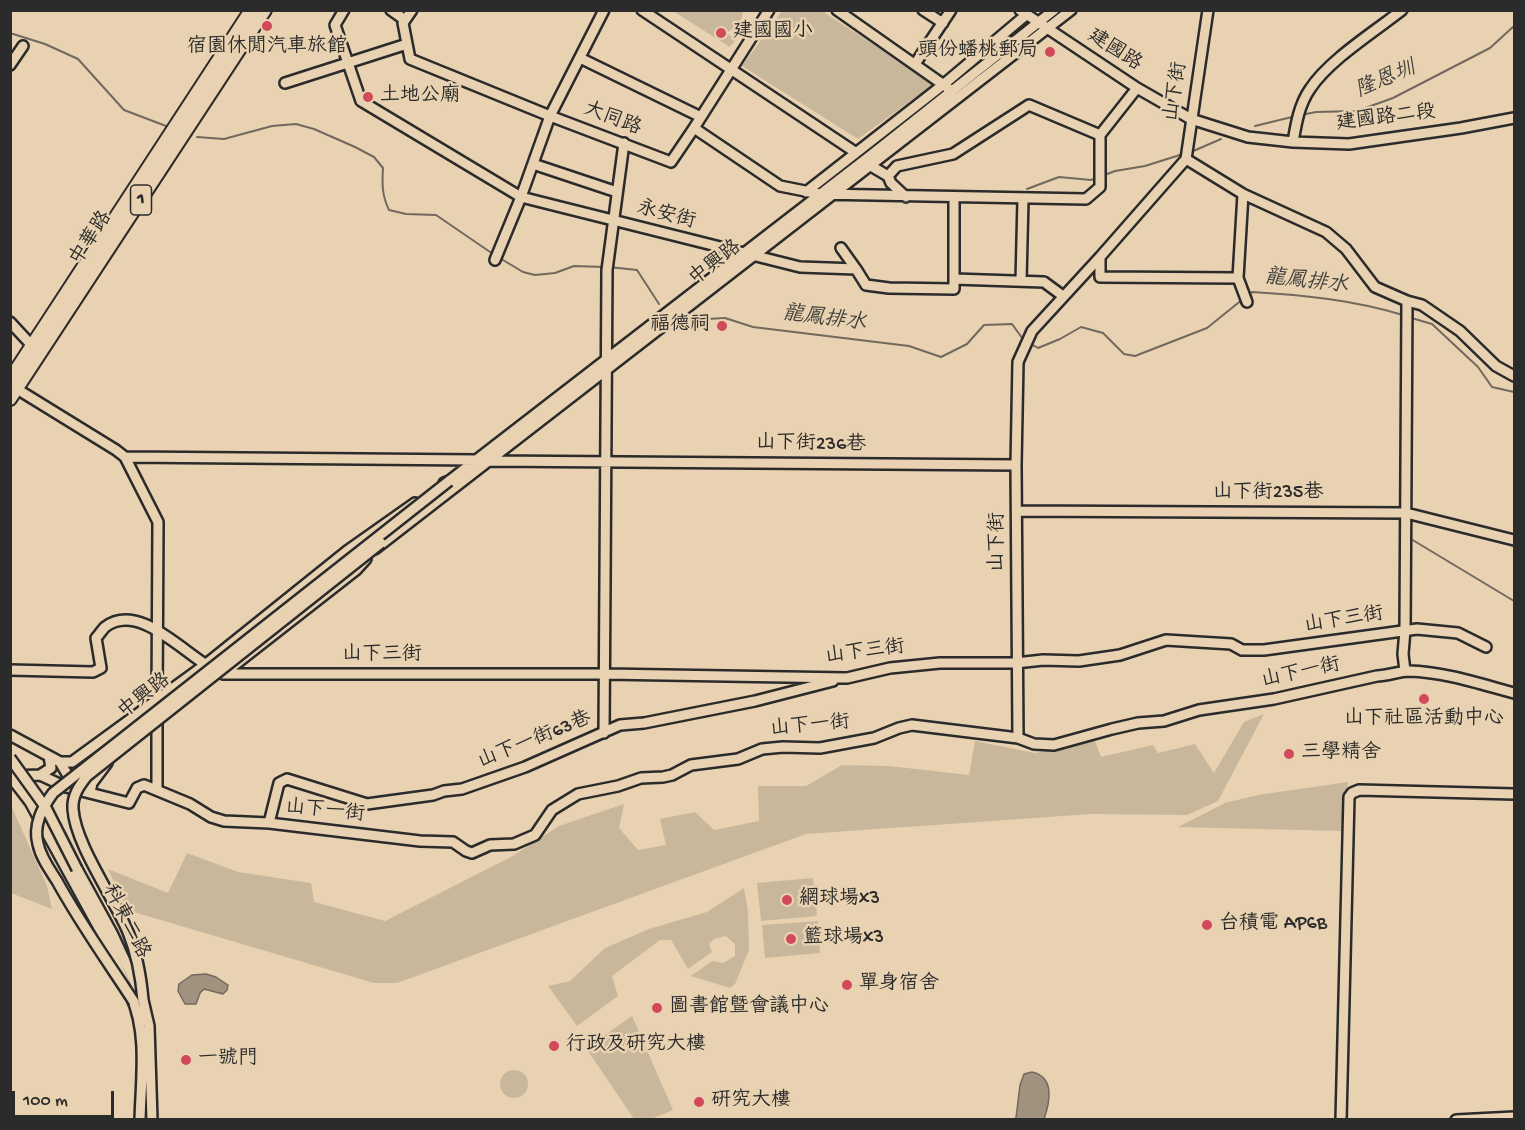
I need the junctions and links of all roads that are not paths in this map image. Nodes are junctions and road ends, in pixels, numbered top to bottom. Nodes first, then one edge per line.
1 (251, 10) edge
2 (265, 10) edge
3 (344, 10) edge
4 (391, 10) edge
5 (412, 10) edge
6 (604, 10) edge
7 (642, 10) edge
8 (769, 10) edge
9 (837, 10) edge
10 (922, 10) edge
11 (951, 10) edge
12 (1054, 10) edge
13 (1071, 10) edge
14 (1208, 10) edge
15 (1402, 10) edge
16 (1023, 13) edge
17 (405, 20) junction
18 (943, 23) junction
19 (1038, 23) junction
20 (1047, 28) junction
21 (407, 44) junction
22 (23, 46) dead end
23 (580, 58) junction
24 (347, 62) junction
25 (915, 64) junction
26 (10, 65) edge
27 (731, 69) junction
28 (285, 83) dead end
29 (944, 84) junction
30 (1137, 88) junction
31 (952, 91) junction
32 (550, 116) junction
33 (701, 117) junction
34 (1515, 118) edge
35 (1191, 119) junction
36 (694, 129) junction
37 (1100, 135) junction
38 (1293, 142) junction
39 (624, 143) junction
40 (855, 152) junction
41 (1186, 155) junction
42 (533, 164) junction
43 (871, 166) junction
44 (888, 176) junction
45 (617, 192) junction
46 (806, 192) junction
47 (827, 194) junction
48 (1243, 194) junction
49 (521, 197) junction
50 (906, 197) junction
51 (954, 198) junction
52 (1023, 199) junction
53 (613, 221) junction
54 (841, 248) dead end
55 (742, 254) junction
56 (755, 256) junction
57 (1101, 257) junction
58 (496, 258) dead end
59 (856, 270) junction
60 (1238, 278) junction
61 (954, 279) junction
62 (1021, 281) junction
63 (1063, 296) junction
64 (1247, 301) dead end
65 (1407, 304) junction
66 (10, 322) edge
67 (36, 350) junction
68 (605, 360) junction
69 (605, 372) junction
70 (1515, 376) edge
71 (12, 388) edge
72 (125, 457) junction
73 (475, 460) junction
74 (491, 460) junction
75 (606, 462) junction
76 (1016, 465) junction
77 (449, 481) junction
78 (1017, 510) junction
79 (1406, 513) junction
80 (1515, 540) edge
81 (381, 543) junction
82 (157, 630) junction
83 (1405, 630) junction
84 (1486, 647) dead end
85 (1016, 663) junction
86 (205, 665) junction
87 (10, 670) edge
88 (1405, 671) junction
89 (223, 674) junction
90 (605, 674) junction
91 (847, 678) junction
92 (1515, 693) edge
93 (158, 698) junction
94 (157, 723) junction
95 (604, 733) junction
96 (10, 735) edge
97 (1018, 738) junction
98 (49, 756) junction
99 (10, 758) edge
100 (60, 762) junction
101 (105, 764) junction
102 (40, 775) junction
103 (10, 776) edge
104 (75, 789) junction
105 (157, 789) junction
106 (90, 792) junction
107 (1515, 794) edge
108 (269, 824) junction
109 (73, 871) junction
110 (139, 1001) junction
111 (146, 1064) junction
112 (140, 1116) edge
113 (152, 1116) edge
114 (1514, 1118) edge
115 (1341, 1119) edge
116 (1456, 1119) edge

1 - 67 main road, 中華路 / 1
2 - 67 main road, 中華路 / 1
3 - 24 street, 永安街
4 - 17 street
5 - 17 street
6 - 23 street
7 - 27 street
8 - 27 street
9 - 25 street
10 - 18 street
11 - 18 street
12 - 19 street, 中興路
13 - 20 street, 中興路
14 - 35 street, 山下街
15 - 38 street
16 - 19 street, 建國路
16 - 29 street
17 - 21 street
18 - 25 street
19 - 20 street, 建國路
19 - 31 street, 中興路
20 - 30 street, 建國路
20 - 43 street, 中興路
21 - 24 street
21 - 32 street, 大同路
22 - 26 street
23 - 32 street
23 - 33 street
24 - 28 street
24 - 49 street, 永安街
25 - 29 street
27 - 33 street
27 - 40 street
29 - 31 street
29 - 40 street
30 - 35 street, 建國路
30 - 37 street
31 - 47 street, 中興路
32 - 39 street, 大同路
32 - 42 street
33 - 36 street
34 - 38 street, 建國路二段
35 - 38 street, 建國路二段
35 - 41 street, 山下街
36 - 39 street, 大同路
36 - 46 street
37 - 44 street
37 - 52 street
39 - 45 street
40 - 46 street
41 - 48 street
41 - 57 street
42 - 45 street
42 - 49 street
43 - 44 street
43 - 47 street, 中興路
44 - 50 street
45 - 53 street
46 - 47 street
47 - 50 street
47 - 55 street, 中興路
47 - 56 street, 中興路
48 - 60 street
48 - 65 street
49 - 53 street, 永安街
49 - 58 street
50 - 51 street
51 - 52 street
51 - 61 street
52 - 62 street
53 - 55 street, 永安街
53 - 68 street
54 - 59 street
55 - 56 street, 永安街
55 - 68 street, 中興路
56 - 59 street, 永安街
56 - 69 street, 中興路
57 - 60 street
57 - 63 street
59 - 61 street
60 - 64 street
61 - 62 street
62 - 63 street
63 - 76 street, 山下街
65 - 70 street
65 - 79 street
66 - 67 street
67 - 71 main road, 中華路 / 1
68 - 69 street
68 - 73 street, 中興路
69 - 74 street, 中興路
69 - 75 street
71 - 72 street
72 - 73 street, 山下街236巷
72 - 82 street
73 - 74 street, 山下街236巷
73 - 77 street, 中興路
74 - 75 street, 山下街236巷
74 - 81 street, 中興路
75 - 76 street, 山下街236巷
75 - 90 street
76 - 78 street, 山下街
77 - 86 street, 中興路
77 - 110 street, 中興路, bridge
78 - 79 street, 山下街235巷
78 - 85 street, 山下街
79 - 80 street, 山下街235巷
79 - 83 street
81 - 89 street, 中興路
81 - 110 street, 中興路, bridge
82 - 86 street, 山下三街
82 - 87 street, 山下三街
82 - 93 street
83 - 84 street, 山下三街
83 - 85 street, 山下三街
83 - 88 street
85 - 91 street, 山下三街
85 - 97 street, 山下街
86 - 89 street, 山下三街
86 - 93 street, 中興路
88 - 92 street, 山下一街
88 - 97 street, 山下一街
89 - 90 street, 山下三街
89 - 94 street, 中興路
90 - 91 street, 山下三街
90 - 95 street
91 - 95 street, 山下一街63巷
93 - 94 street
93 - 100 street, 中興路
94 - 101 street, 中興路
94 - 105 street
95 - 108 street, 山下一街63巷
96 - 98 street
97 - 108 street, 山下一街
98 - 100 street
98 - 102 street
99 - 109 street, 科東二路, bridge
100 - 104 street
101 - 104 street, 中興路
101 - 106 street, 中興路
102 - 103 street
102 - 104 street
103 - 109 street, 科東二路
104 - 106 street
105 - 106 street
105 - 108 street, 山下一街
107 - 115 street
109 - 110 street, 科東二路
110 - 111 street, 科東二路
111 - 112 street, 科東二路
111 - 113 street, 科東二路
112 - 113 street
114 - 116 street

